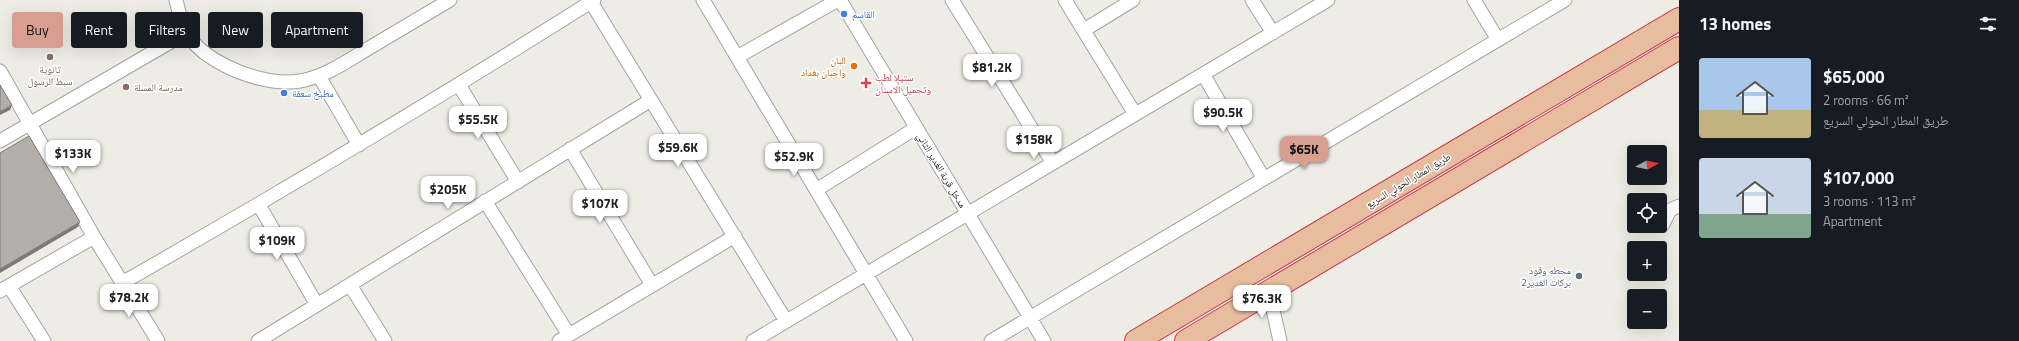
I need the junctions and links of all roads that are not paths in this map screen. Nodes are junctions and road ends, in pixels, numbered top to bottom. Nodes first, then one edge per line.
1 (176, 0) edge
2 (450, 0) edge
3 (703, 0) edge
4 (839, 0) edge
5 (952, 0) edge
6 (1065, 0) edge
7 (1133, 0) edge
8 (1252, 0) edge
9 (1328, 0) edge
10 (1474, 0) edge
11 (1565, 0) edge
12 (593, 1) edge
13 (178, 12) edge
14 (1679, 19) edge
15 (1084, 30) junction
16 (1273, 33) junction
17 (1498, 40) junction
18 (160, 48) edge
19 (198, 48) edge
20 (1679, 48) edge
21 (737, 57) junction
22 (0, 71) edge
23 (1592, 71) junction
24 (1203, 74) junction
25 (319, 76) junction
26 (459, 85) junction
27 (1603, 93) junction
28 (651, 100) junction
29 (1539, 102) junction
30 (1135, 114) junction
31 (1554, 122) junction
32 (31, 123) junction
33 (916, 128) junction
34 (0, 141) edge
35 (359, 145) junction
36 (570, 149) junction
37 (1053, 163) junction
38 (1264, 179) junction
39 (518, 182) junction
40 (816, 190) junction
41 (485, 201) junction
42 (259, 205) junction
43 (1679, 206) edge
44 (968, 214) junction
45 (1667, 216) edge
46 (735, 236) junction
47 (94, 237) junction
48 (866, 274) junction
49 (122, 283) junction
50 (350, 285) junction
51 (652, 285) junction
52 (5, 288) edge
53 (1269, 292) junction
54 (317, 305) junction
55 (1030, 318) junction
56 (786, 321) junction
57 (1207, 335) edge
58 (564, 338) edge
59 (266, 339) edge
60 (44, 341) edge
61 (158, 341) edge
62 (385, 341) edge
63 (753, 341) edge
64 (906, 341) edge
65 (991, 341) edge
66 (1044, 341) edge
67 (1136, 341) edge
68 (1186, 341) edge
69 (1280, 341) edge

1 - 13 street
2 - 25 street
3 - 21 street
4 - 21 street
4 - 33 street, مدخل قرية الغدير الثاني
5 - 37 street
6 - 15 street
7 - 15 street
8 - 16 street
9 - 16 street
10 - 17 street
11 - 17 street
12 - 26 street
12 - 28 street
14 - 23 highway, طريق المطار الحولي السريع
15 - 30 street
16 - 24 street
17 - 38 street
18 - 32 street
19 - 25 street
20 - 27 highway
21 - 40 street
22 - 32 street
23 - 27 highway
23 - 29 highway, طريق المطار الحولي السريع
24 - 30 street
24 - 38 street
25 - 35 street
26 - 35 street
26 - 39 street
27 - 31 highway
28 - 36 street
28 - 46 street
29 - 31 highway
29 - 67 highway, طريق المطار الحولي السريع
30 - 37 street
31 - 53 highway
32 - 34 street
32 - 47 street
33 - 40 street
33 - 44 street, مدخل قرية الغدير الثاني
35 - 42 street
36 - 39 street
36 - 51 street
37 - 44 street
38 - 55 street
39 - 41 street
40 - 48 street
41 - 50 street
41 - 58 street
42 - 49 street
42 - 54 street
43 - 45 street
44 - 48 street
44 - 55 street, مدخل قرية الغدير الثاني
46 - 51 street
46 - 56 street
47 - 49 street
47 - 52 street
48 - 56 street
48 - 64 street
49 - 61 street
50 - 54 street
50 - 62 street
51 - 58 street
52 - 60 street
53 - 57 highway
53 - 69 street
54 - 59 street
55 - 65 street
55 - 66 street, مدخل قرية الغدير الثاني
56 - 63 street
57 - 68 highway

